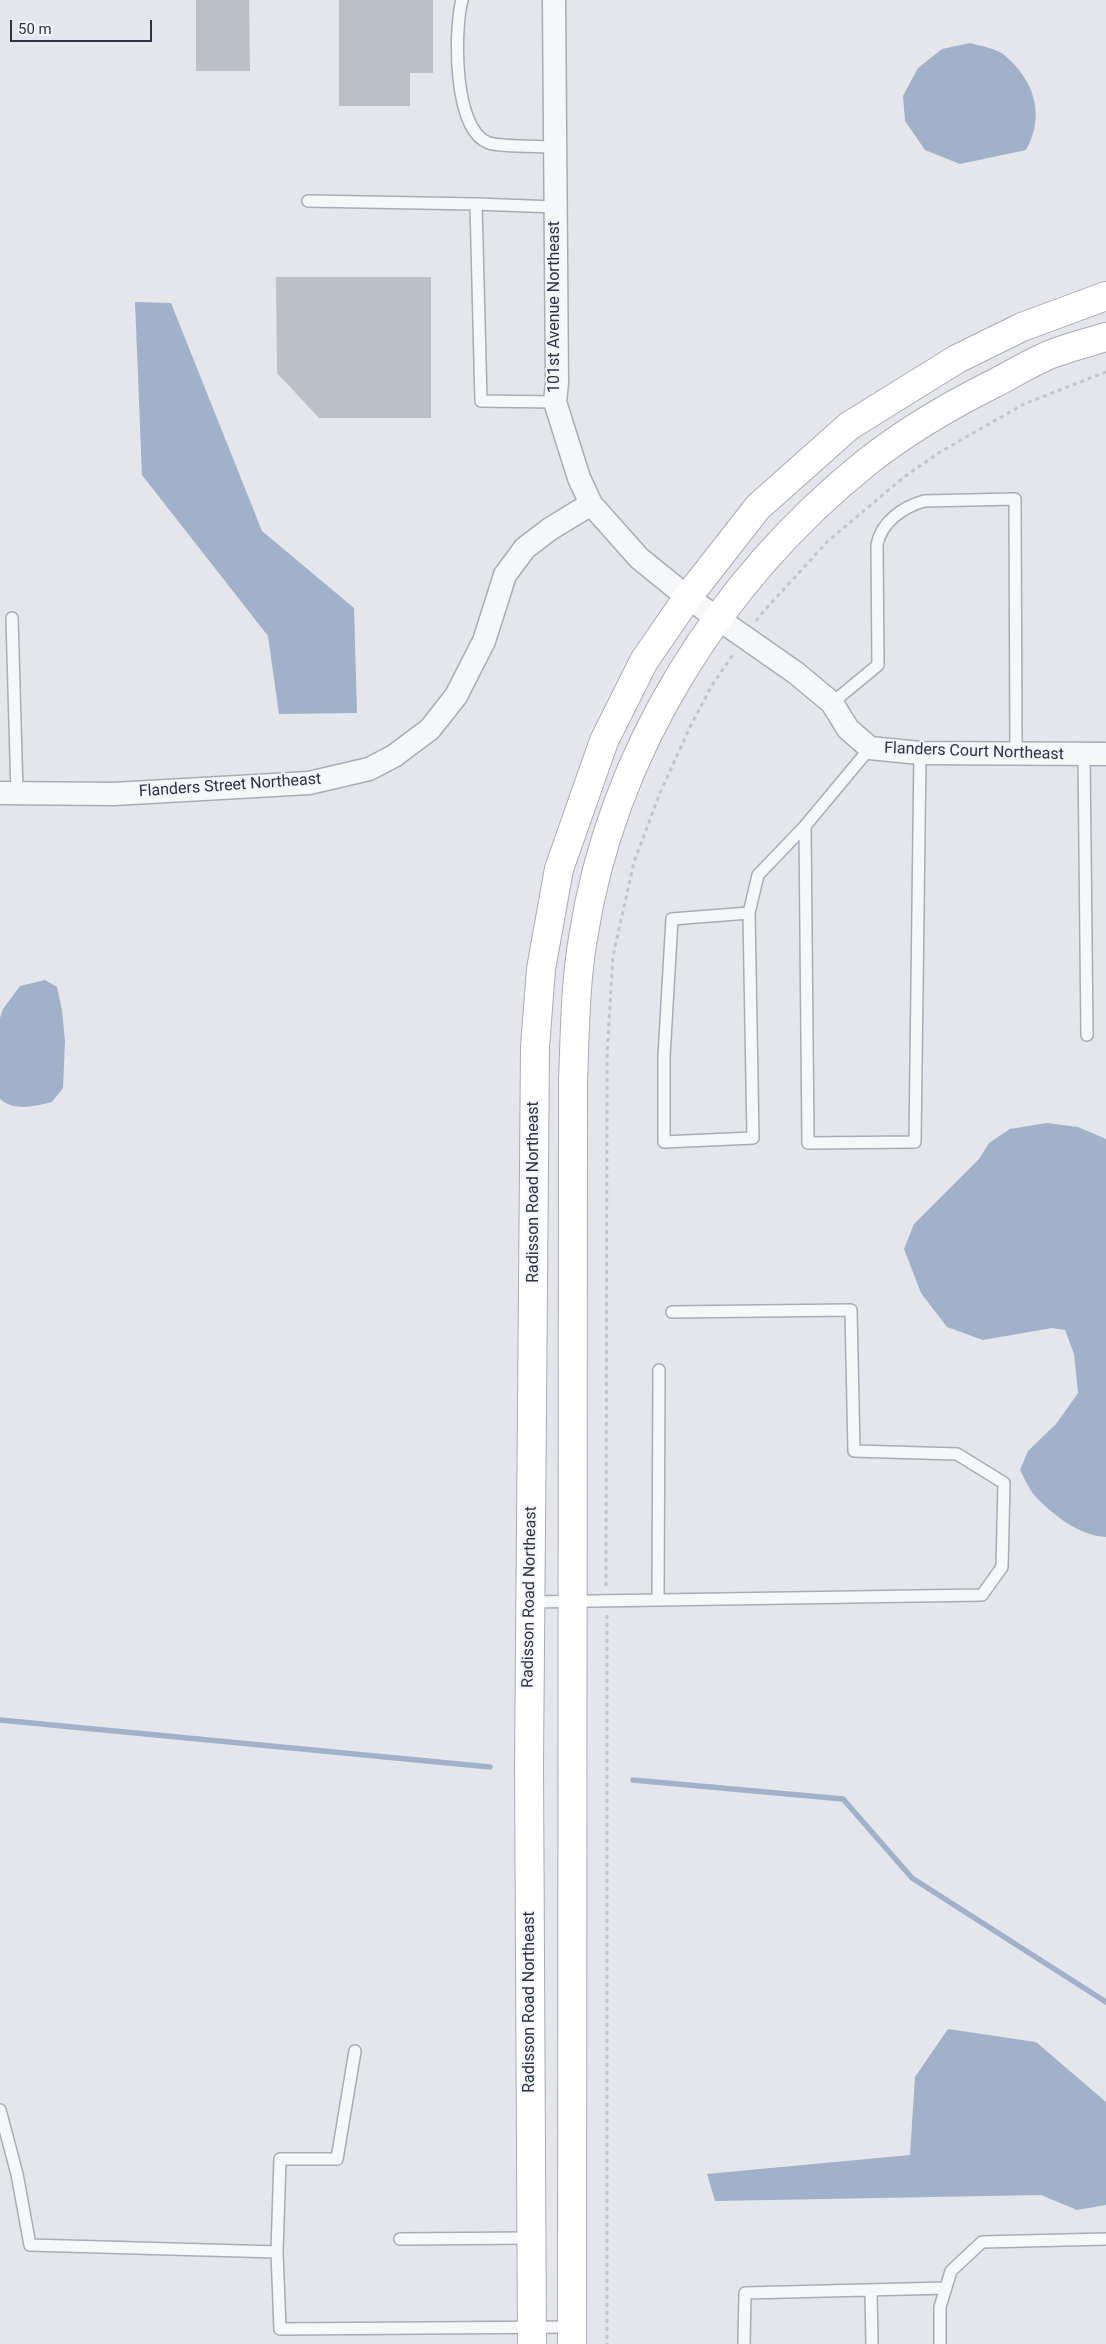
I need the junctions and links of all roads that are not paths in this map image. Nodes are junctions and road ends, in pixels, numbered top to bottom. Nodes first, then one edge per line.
1 (462, 0) edge
2 (554, 0) edge
3 (554, 147) junction
4 (308, 201) dead end
5 (476, 204) junction
6 (555, 206) junction
7 (1106, 296) edge
8 (1106, 337) edge
9 (556, 402) junction
10 (591, 504) junction
11 (687, 597) junction
12 (12, 618) dead end
13 (718, 619) junction
14 (832, 703) junction
15 (870, 748) junction
16 (920, 753) junction
17 (1016, 754) junction
18 (1095, 754) edge
19 (8, 793) edge
20 (805, 826) junction
21 (749, 913) junction
22 (1087, 1035) dead end
23 (672, 1312) dead end
24 (659, 1370) dead end
25 (658, 1600) junction
26 (530, 1602) junction
27 (573, 1602) junction
28 (355, 2051) dead end
29 (0, 2110) edge
30 (530, 2238) junction
31 (1106, 2239) edge
32 (400, 2240) dead end
33 (277, 2252) junction
34 (946, 2288) junction
35 (871, 2290) junction
36 (532, 2336) edge
37 (572, 2336) edge
38 (744, 2344) edge
39 (872, 2344) edge
40 (940, 2344) edge

1 - 3 lane
2 - 3 street, 101st Avenue Northeast
3 - 6 street, 101st Avenue Northeast
4 - 5 lane
5 - 6 lane
5 - 9 lane
6 - 9 street, 101st Avenue Northeast
7 - 11 main road, Radisson Road Northeast
8 - 13 main road
9 - 10 street, 101st Avenue Northeast
10 - 11 street, 101st Avenue Northeast
10 - 19 street, Flanders Street Northeast
11 - 13 street, Flanders Court Northeast
11 - 26 main road, Radisson Road Northeast
12 - 19 lane
13 - 14 street, Flanders Court Northeast
13 - 27 main road
14 - 15 street, Flanders Court Northeast
14 - 17 lane
15 - 16 street, Flanders Court Northeast
15 - 20 lane
16 - 17 street, Flanders Court Northeast
16 - 20 lane
17 - 18 street, Flanders Court Northeast
18 - 22 lane
20 - 21 lane
21 - 21 lane
23 - 25 lane
24 - 25 lane
25 - 27 lane
26 - 27 lane
26 - 30 main road, Radisson Road Northeast
27 - 37 main road
28 - 33 lane
29 - 33 lane
30 - 32 lane
30 - 36 main road, Radisson Road Northeast
31 - 34 lane
33 - 36 lane
34 - 35 lane
34 - 40 lane
35 - 38 lane
35 - 39 lane
36 - 37 lane

